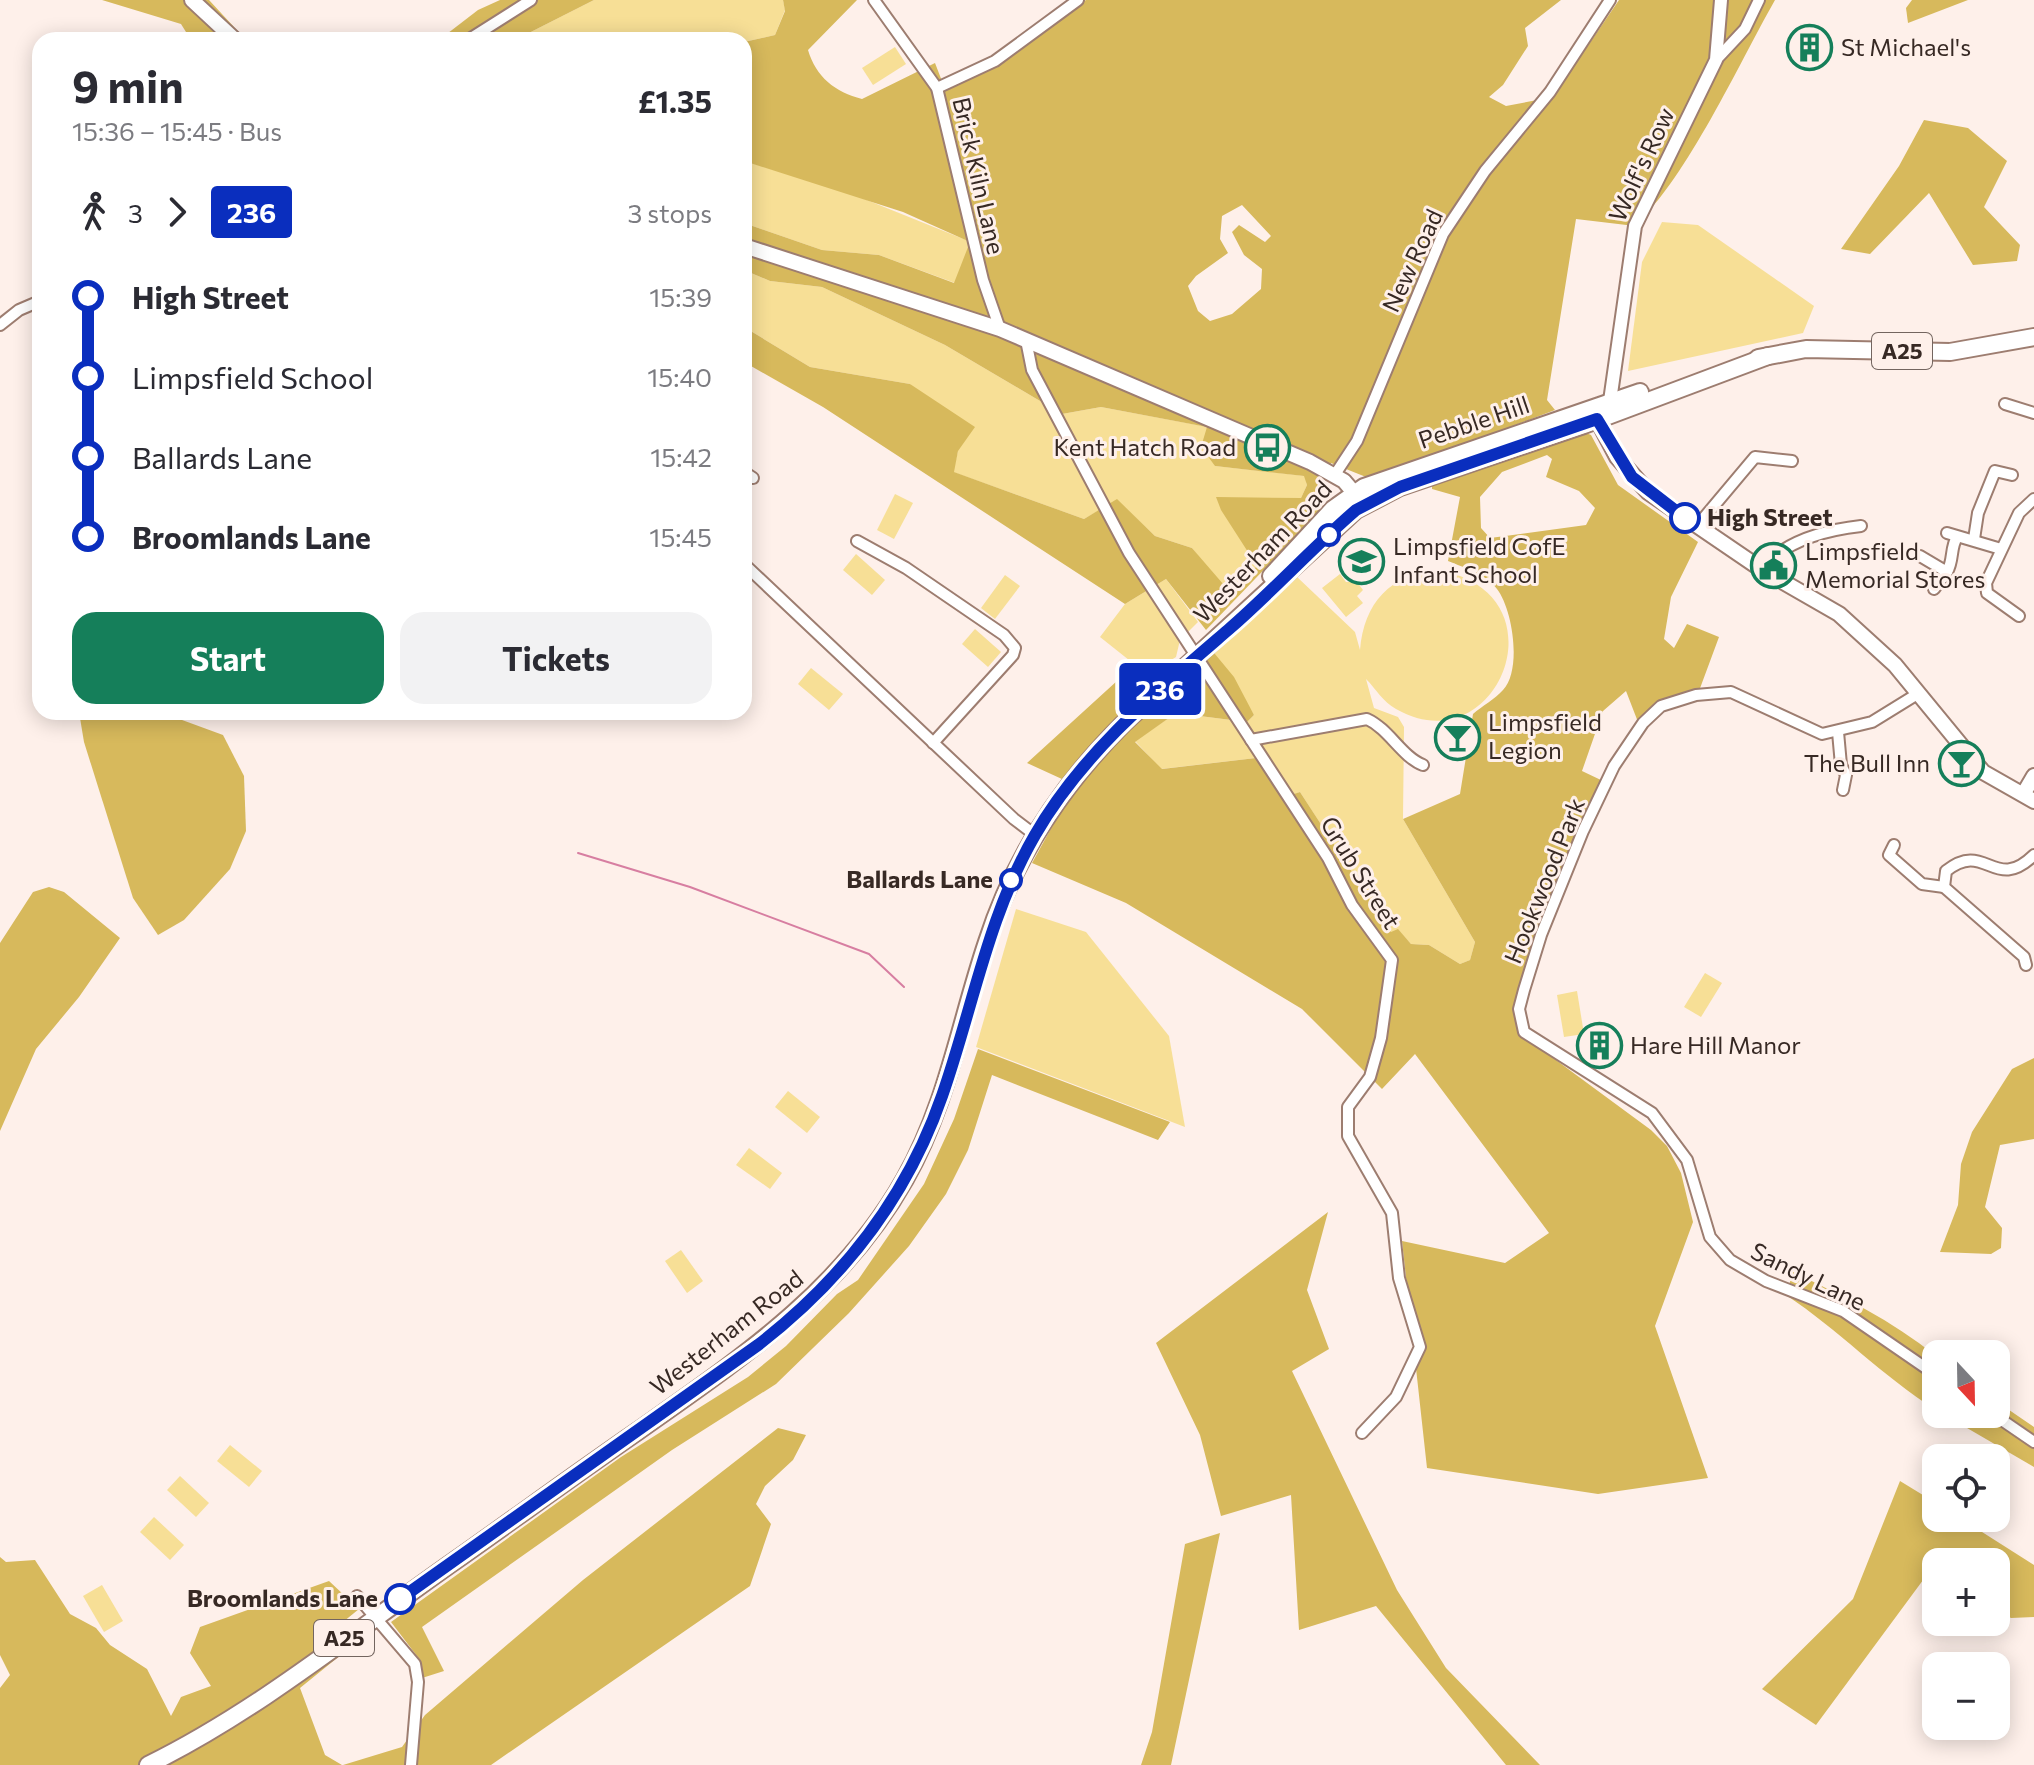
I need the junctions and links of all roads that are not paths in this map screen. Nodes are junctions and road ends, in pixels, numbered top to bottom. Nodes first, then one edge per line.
1 (192, 0) edge
2 (531, 0) edge
3 (874, 0) edge
4 (1078, 0) edge
5 (1610, 0) edge
6 (1721, 0) edge
7 (1759, 0) edge
8 (226, 32) edge
9 (481, 32) edge
10 (1716, 60) junction
11 (942, 86) junction
12 (752, 249) edge
13 (32, 304) edge
14 (0, 325) edge
15 (1000, 329) junction
16 (2034, 337) edge
17 (1026, 340) junction
18 (2005, 404) dead end
19 (1604, 410) junction
20 (2034, 413) edge
21 (1792, 461) dead end
22 (2012, 475) dead end
23 (1334, 476) junction
24 (2034, 499) edge
25 (1354, 504) junction
26 (1697, 526) junction
27 (1861, 526) dead end
28 (1974, 539) junction
29 (857, 541) dead end
30 (2001, 549) junction
31 (1920, 556) dead end
32 (1761, 569) junction
33 (752, 572) edge
34 (1947, 572) junction
35 (1934, 589) dead end
36 (2019, 616) dead end
37 (1202, 650) junction
38 (1919, 693) junction
39 (1838, 732) junction
40 (1251, 740) junction
41 (933, 743) junction
42 (1423, 765) dead end
43 (2034, 776) edge
44 (1843, 790) dead end
45 (2029, 797) edge
46 (1035, 835) junction
47 (1894, 845) dead end
48 (2034, 855) edge
49 (1944, 887) junction
50 (2026, 965) dead end
51 (1524, 1032) joint
52 (1922, 1365) edge
53 (2010, 1426) edge
54 (1362, 1433) dead end
55 (2034, 1442) edge
56 (357, 1596) dead end
57 (373, 1618) junction
58 (148, 1765) edge
59 (411, 1765) edge

1 - 8 main road
2 - 9 street
3 - 11 street, Brick Kiln Lane
4 - 11 street
5 - 23 street, New Road
6 - 10 street, Wolf's Row
7 - 10 street
10 - 19 street, Wolf's Row
11 - 15 street, Brick Kiln Lane
12 - 15 main road
13 - 14 street
15 - 17 main road
16 - 19 main road, A25
17 - 23 main road
17 - 37 street, Grub Street
18 - 20 street
19 - 25 main road, Pebble Hill / A25
19 - 26 main road
21 - 26 street
22 - 28 street
23 - 25 main road
24 - 30 street
25 - 37 main road, Westerham Road / A25
26 - 32 main road
27 - 32 street
28 - 30 street
28 - 34 street
29 - 41 street
30 - 36 street
31 - 34 street
32 - 38 main road
33 - 41 street
34 - 35 street
37 - 40 street, Grub Street
37 - 46 main road, Westerham Road / A25
38 - 39 street
38 - 45 main road
39 - 44 street
39 - 51 street, Hookwood Park
40 - 42 street
40 - 54 street, Grub Street
41 - 46 street
43 - 45 main road
46 - 57 main road, Westerham Road / A25
47 - 49 street
48 - 49 street
49 - 50 street
51 - 52 street, Sandy Lane
53 - 55 street
56 - 57 street
57 - 58 main road, Westerham Road / A25
57 - 59 street

